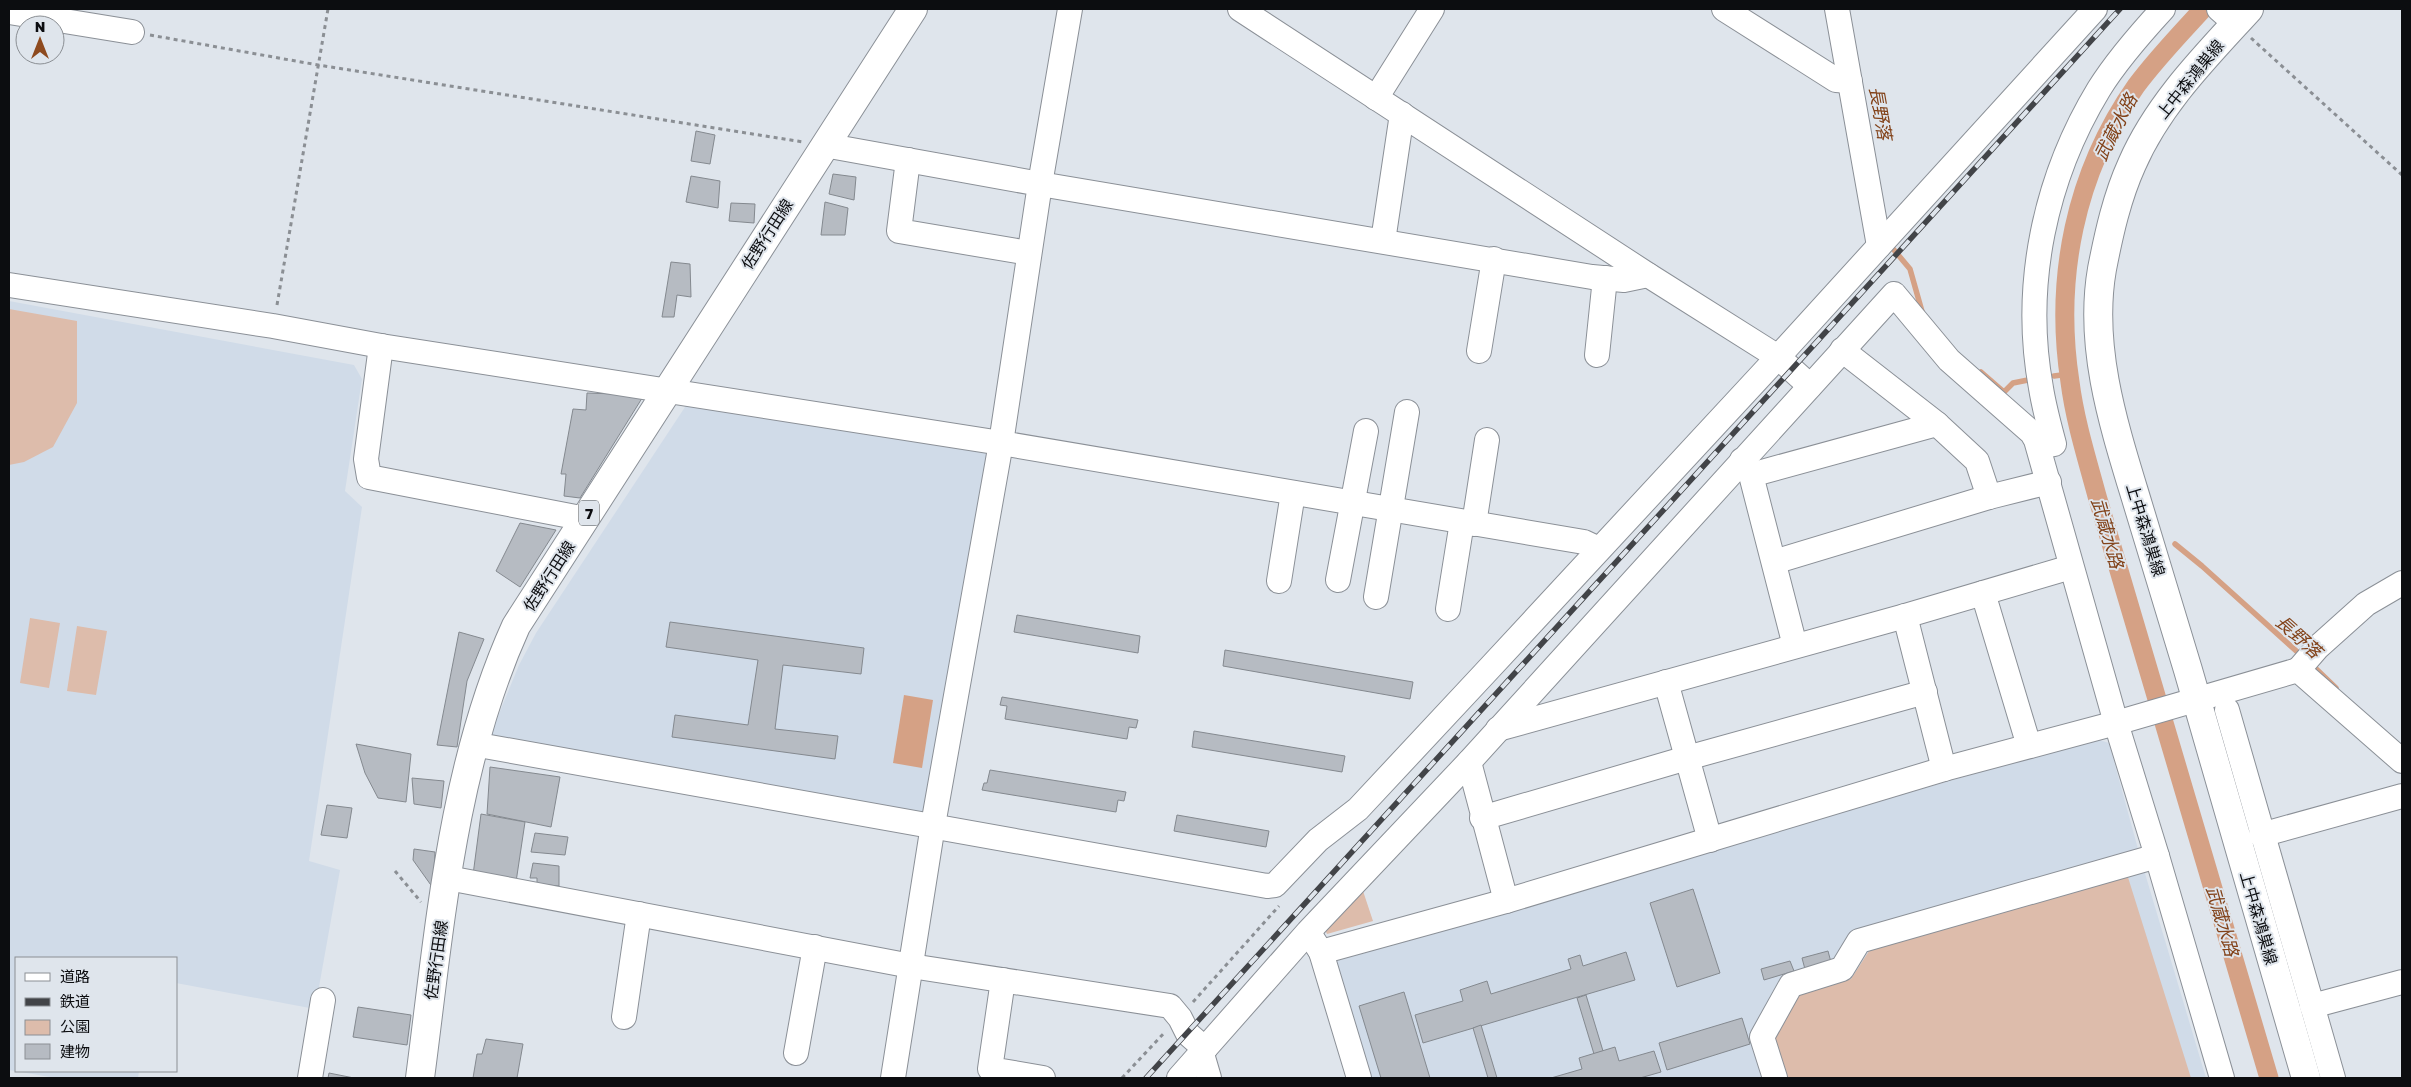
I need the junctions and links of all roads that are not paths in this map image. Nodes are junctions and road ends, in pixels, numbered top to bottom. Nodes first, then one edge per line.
1 (913, 9) edge
2 (1070, 9) edge
3 (1240, 9) edge
4 (1432, 9) edge
5 (1724, 9) edge
6 (1837, 9) edge
7 (2094, 9) edge
8 (2163, 9) edge
9 (9, 12) edge
10 (2232, 13) edge
11 (132, 32) road end
12 (1850, 81) junction
13 (1376, 98) junction
14 (1402, 114) junction
15 (824, 145) junction
16 (908, 160) junction
17 (1040, 184) junction
18 (1383, 240) junction
19 (1879, 246) junction
20 (1030, 253) junction
21 (1494, 259) junction
22 (1648, 275) junction
23 (1605, 278) junction
24 (9, 286) edge
25 (382, 346) junction
26 (1842, 350) junction
27 (1479, 351) dead end
28 (1597, 355) dead end
29 (1778, 357) junction
30 (1810, 386) junction
31 (667, 390) junction
32 (1407, 412) dead end
33 (1937, 424) junction
34 (1366, 431) dead end
35 (1487, 440) dead end
36 (1001, 443) junction
37 (2039, 447) junction
38 (1746, 467) junction
39 (2049, 482) junction
40 (1293, 493) junction
41 (1989, 497) junction
42 (1351, 503) junction
43 (1392, 510) junction
44 (586, 519) junction
45 (1468, 523) junction
46 (1599, 548) junction
47 (1774, 562) junction
48 (2071, 566) junction
49 (1338, 580) dead end
50 (1279, 581) dead end
51 (2402, 583) edge
52 (1983, 592) junction
53 (1376, 597) dead end
54 (1448, 609) dead end
55 (1905, 616) junction
56 (1795, 646) junction
57 (2307, 660) junction
58 (1666, 682) junction
59 (1925, 692) junction
60 (2187, 701) junction
61 (2227, 710) dead end
62 (2116, 723) junction
63 (1498, 729) junction
64 (473, 744) junction
65 (2029, 746) junction
66 (1687, 758) junction
67 (2402, 761) edge
68 (1469, 762) junction
69 (1944, 769) junction
70 (2402, 796) edge
71 (1482, 818) junction
72 (933, 825) junction
73 (2262, 835) junction
74 (1710, 840) junction
75 (2157, 856) junction
76 (448, 878) junction
77 (1506, 901) junction
78 (639, 914) junction
79 (1308, 932) junction
80 (815, 947) junction
81 (1321, 952) junction
82 (911, 966) junction
83 (1003, 980) junction
84 (2402, 982) edge
85 (323, 1000) dead end
86 (2312, 1006) junction
87 (624, 1017) dead end
88 (1204, 1051) junction
89 (796, 1053) dead end
90 (310, 1078) edge
91 (420, 1078) edge
92 (893, 1078) edge
93 (1043, 1078) edge
94 (1179, 1078) edge
95 (1209, 1078) edge
96 (1359, 1078) edge
97 (1775, 1078) edge
98 (2222, 1078) edge
99 (2306, 1078) edge
100 (2333, 1078) edge

1 - 15 main road, 佐野行田線 / 7
2 - 17 street
3 - 13 street
4 - 13 street
5 - 12 street
6 - 12 street
7 - 19 street
8 - 37 street
9 - 11 street
10 - 60 main road, 上中森鴻巣線
12 - 19 street
13 - 14 street
14 - 18 street
14 - 22 street
15 - 16 street
15 - 31 main road, 佐野行田線 / 7
16 - 17 street
16 - 20 street
17 - 18 street
17 - 20 street
18 - 21 street
19 - 29 street
20 - 36 street
21 - 23 street
21 - 27 street
22 - 23 street
22 - 29 street
23 - 28 street
24 - 25 street
25 - 31 street
25 - 44 street
26 - 30 street
26 - 33 street
26 - 37 street
29 - 30 street
29 - 46 street
30 - 38 street
31 - 36 street
31 - 44 main road, 佐野行田線 / 7
32 - 43 street
33 - 38 street
33 - 41 street
34 - 42 street
35 - 45 street
36 - 40 street
36 - 72 street
37 - 39 street
38 - 47 street
38 - 63 street
39 - 41 street
39 - 48 street
40 - 42 street
40 - 50 street
41 - 47 street
42 - 43 street
42 - 49 street
43 - 45 street
43 - 53 street
44 - 64 main road, 佐野行田線 / 7
45 - 46 street
45 - 54 street
46 - 72 street
47 - 56 street
48 - 52 street
48 - 62 street
51 - 57 street
52 - 55 street
52 - 65 street
55 - 56 street
55 - 59 street
56 - 58 street
57 - 60 street
57 - 67 street
58 - 63 street
58 - 66 street
59 - 66 street
59 - 69 street
60 - 62 street
60 - 99 main road, 上中森鴻巣線
61 - 73 street
62 - 65 street
62 - 75 street
63 - 68 street
64 - 72 street
64 - 76 main road, 佐野行田線 / 7
65 - 69 street
66 - 71 street
66 - 74 street
68 - 71 street
68 - 79 street
69 - 74 street
70 - 73 street
71 - 77 street
72 - 82 street
73 - 86 street
74 - 77 street
75 - 97 street
75 - 98 street
76 - 78 street
76 - 91 main road, 佐野行田線 / 7
77 - 81 street
78 - 80 street
78 - 87 street
79 - 81 street
79 - 88 street
80 - 82 street
80 - 89 street
81 - 96 street
82 - 83 street
82 - 92 street
83 - 88 street
83 - 93 street
84 - 86 street
85 - 90 street
86 - 100 street
88 - 94 street
88 - 95 street

